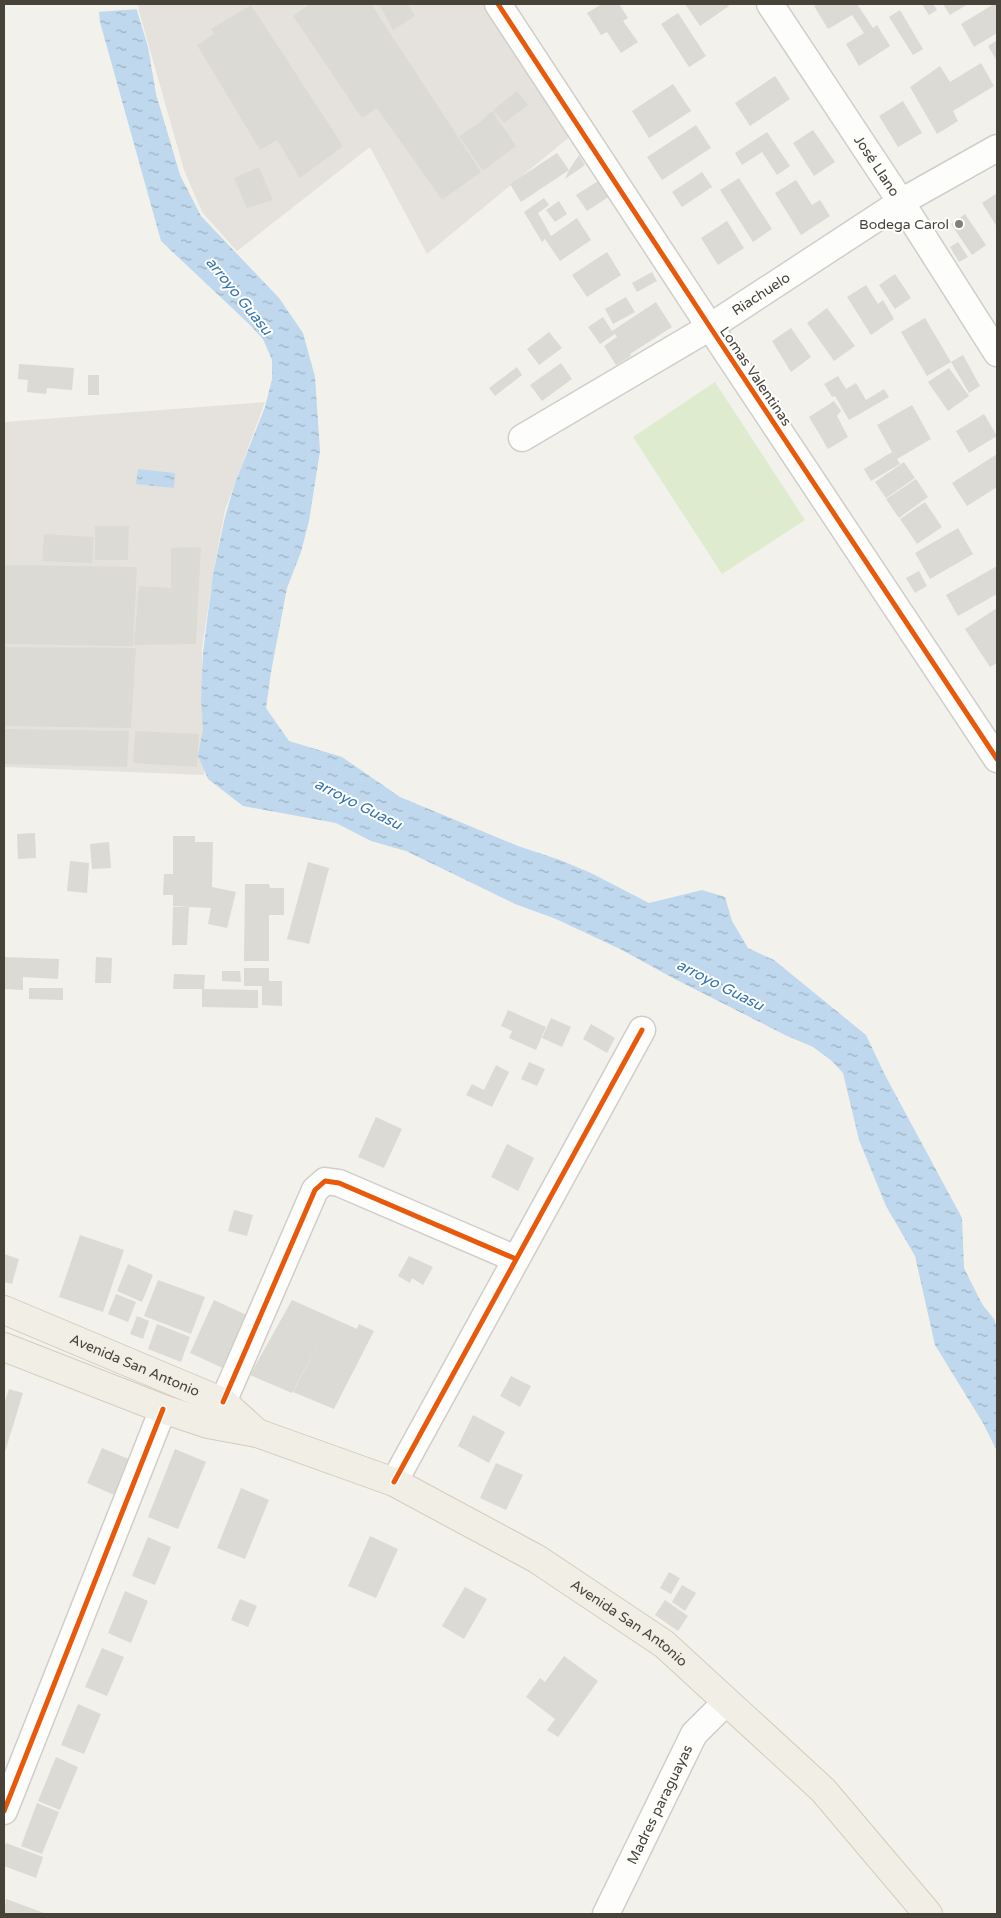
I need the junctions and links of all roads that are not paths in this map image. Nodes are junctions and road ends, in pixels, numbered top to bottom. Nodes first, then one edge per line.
1 (498, 4) edge
2 (770, 4) edge
3 (997, 148) edge
4 (901, 202) junction
5 (710, 327) junction
6 (997, 353) edge
7 (522, 438) dead end
8 (997, 759) edge
9 (642, 1030) dead end
10 (516, 1259) junction
11 (4, 1310) edge
12 (4, 1347) edge
13 (223, 1402) junction
14 (163, 1409) junction
15 (257, 1433) junction
16 (394, 1482) junction
17 (726, 1702) junction
18 (4, 1811) edge
19 (606, 1914) edge
20 (928, 1914) edge

1 - 5 street, Lomas Valentinas
2 - 4 street, José Llano
3 - 4 street, Riachuelo
4 - 5 street, Riachuelo
4 - 6 street, José Llano
5 - 7 street, Riachuelo
5 - 8 street, Lomas Valentinas
9 - 10 street
10 - 13 street
10 - 16 street
11 - 13 main road, Avenida San Antonio
12 - 14 main road, Avenida San Antonio
13 - 15 main road, Avenida San Antonio
14 - 15 main road, Avenida San Antonio
14 - 18 street
15 - 16 main road, Avenida San Antonio
16 - 17 main road, Avenida San Antonio
17 - 19 street, Madres paraguayas
17 - 20 main road, Avenida San Antonio

